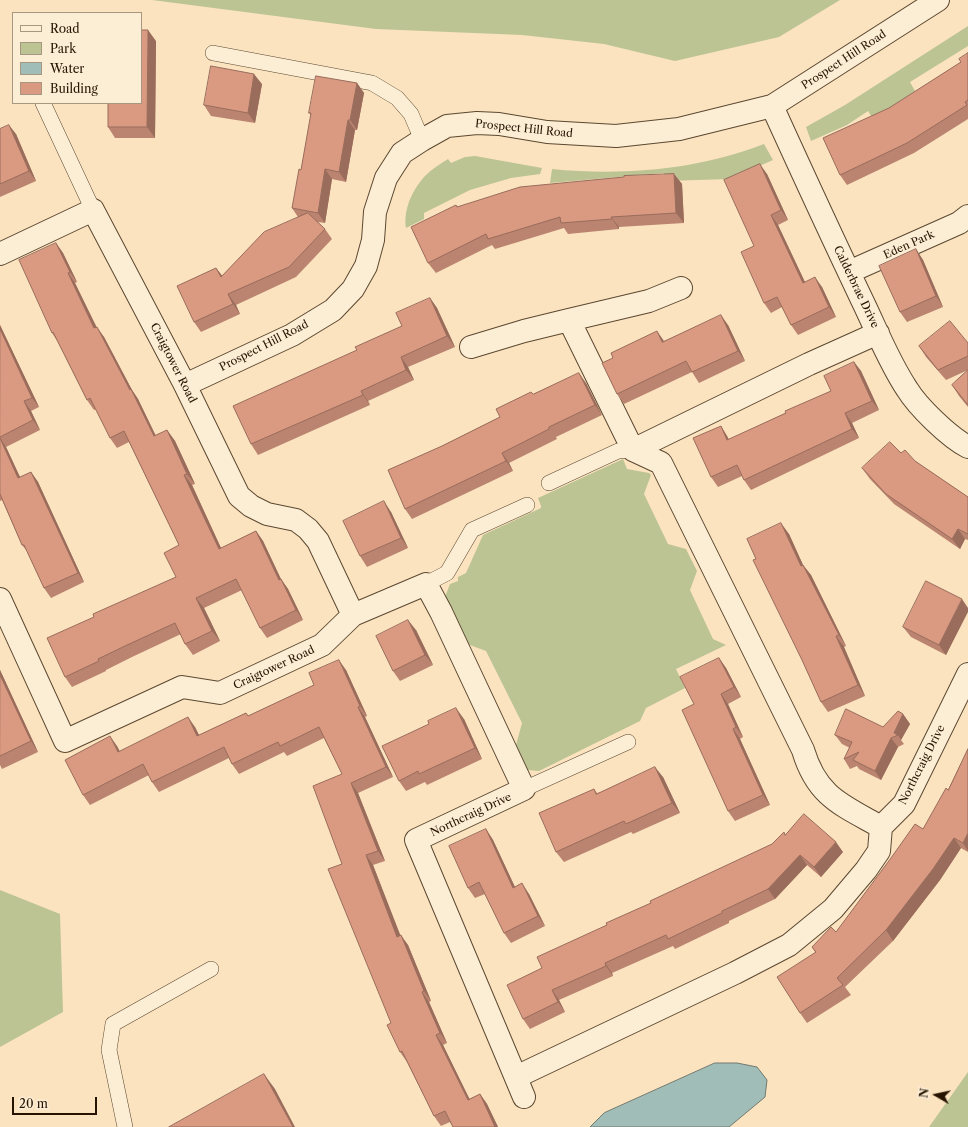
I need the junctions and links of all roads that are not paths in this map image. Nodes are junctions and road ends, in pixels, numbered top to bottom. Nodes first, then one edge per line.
1 (938, 0) edge
2 (213, 53) dead end
3 (43, 104) edge
4 (772, 106) junction
5 (422, 140) junction
6 (93, 210) junction
7 (968, 216) edge
8 (0, 254) edge
9 (849, 272) junction
10 (681, 288) dead end
11 (569, 320) junction
12 (878, 333) junction
13 (471, 346) dead end
14 (185, 385) junction
15 (968, 447) edge
16 (633, 450) junction
17 (549, 483) dead end
18 (527, 505) dead end
19 (426, 584) junction
20 (0, 599) edge
21 (353, 615) junction
22 (968, 674) edge
23 (628, 742) dead end
24 (524, 789) junction
25 (881, 828) junction
26 (211, 969) dead end
27 (125, 1127) edge

1 - 4 street, Prospect Hill Road
2 - 5 lane
3 - 6 lane
4 - 5 street, Prospect Hill Road
4 - 9 street, Calderbrae Drive
5 - 14 street, Prospect Hill Road
6 - 8 street
6 - 14 street, Craigtower Road
7 - 9 street, Eden Park
9 - 12 street, Calderbrae Drive
10 - 11 street
11 - 13 street
11 - 16 street
12 - 15 street, Calderbrae Drive
12 - 16 street
14 - 21 street, Craigtower Road
16 - 17 lane
16 - 25 street
18 - 19 lane
19 - 21 street
19 - 24 street, Northcraig Drive
20 - 21 street, Craigtower Road
22 - 25 street, Northcraig Drive
23 - 24 lane
24 - 25 street, Northcraig Drive
26 - 27 lane

